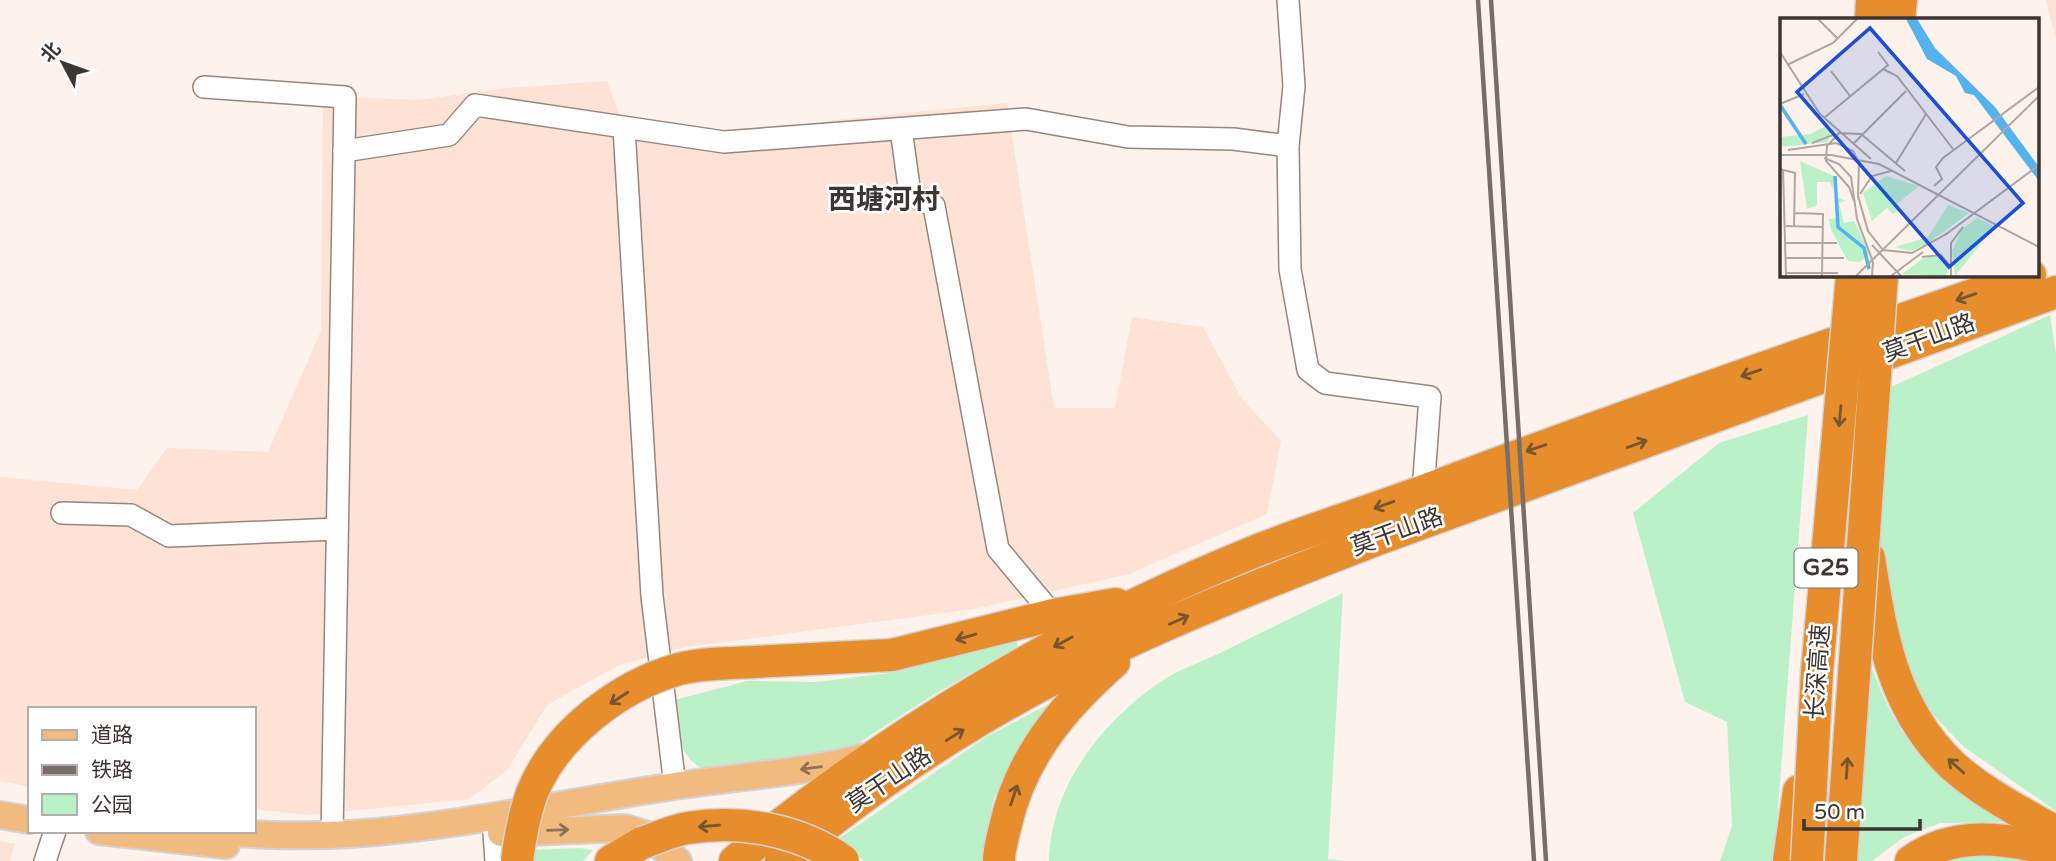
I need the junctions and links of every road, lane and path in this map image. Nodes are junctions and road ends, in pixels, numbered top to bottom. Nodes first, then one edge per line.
1 (1288, 0) edge
2 (1872, 0) edge
3 (1900, 0) edge
4 (1871, 18) edge
5 (1899, 18) edge
6 (204, 87) dead end
7 (624, 128) junction
8 (901, 129) junction
9 (1288, 146) junction
10 (344, 151) junction
11 (2056, 266) edge
12 (2038, 272) edge
13 (1852, 276) edge
14 (1882, 276) edge
15 (2027, 276) edge
16 (2056, 292) edge
17 (1423, 491) junction
18 (62, 513) dead end
19 (1864, 526) junction
20 (337, 529) junction
21 (1152, 598) junction
22 (1053, 615) junction
23 (1143, 635) junction
24 (1817, 672) junction
25 (877, 754) junction
26 (675, 786) junction
27 (0, 802) edge
28 (28, 806) edge
29 (0, 814) edge
30 (28, 820) edge
31 (2034, 830) edge
32 (54, 833) edge
33 (112, 833) edge
34 (230, 833) edge
35 (494, 833) junction
36 (332, 835) junction
37 (2056, 851) edge
38 (45, 861) edge
39 (496, 861) edge
40 (517, 861) edge
41 (611, 861) edge
42 (678, 861) edge
43 (735, 861) edge
44 (781, 861) edge
45 (843, 861) edge
46 (999, 861) edge
47 (1789, 861) edge
48 (1807, 861) edge
49 (1841, 861) edge
50 (1911, 861) edge

1 - 9 street
2 - 4 highway
3 - 5 highway
6 - 10 street
7 - 8 street
7 - 10 street
7 - 26 street
8 - 9 street
8 - 22 street
9 - 17 street
10 - 20 street
11 - 12 highway
13 -> 24 highway, 长深高速 / G25, bridge
14 - 19 highway, 长深高速 / G25, bridge
15 -> 17 highway, 莫干山路
23 -> 16 highway, 莫干山路
17 -> 21 highway, 莫干山路
18 - 20 street
31 -> 19 highway, bridge
49 -> 19 highway, 长深高速 / G25, bridge
20 - 36 street
21 - 22 highway
21 -> 25 highway, 莫干山路
22 -> 40 highway, bridge
44 -> 23 highway, 莫干山路
46 -> 23 highway
24 - 47 highway
24 - 48 highway, 长深高速 / G25, bridge
25 -> 26 main road, 莫干山路
25 - 43 highway, 莫干山路
26 - 36 main road, 莫干山路
27 - 28 main road
29 - 30 main road
31 - 37 highway
31 - 50 highway
32 - 38 street
33 - 35 main road
34 - 36 main road, 莫干山路
35 - 39 street
35 -> 42 main road
45 -> 41 highway, bridge

